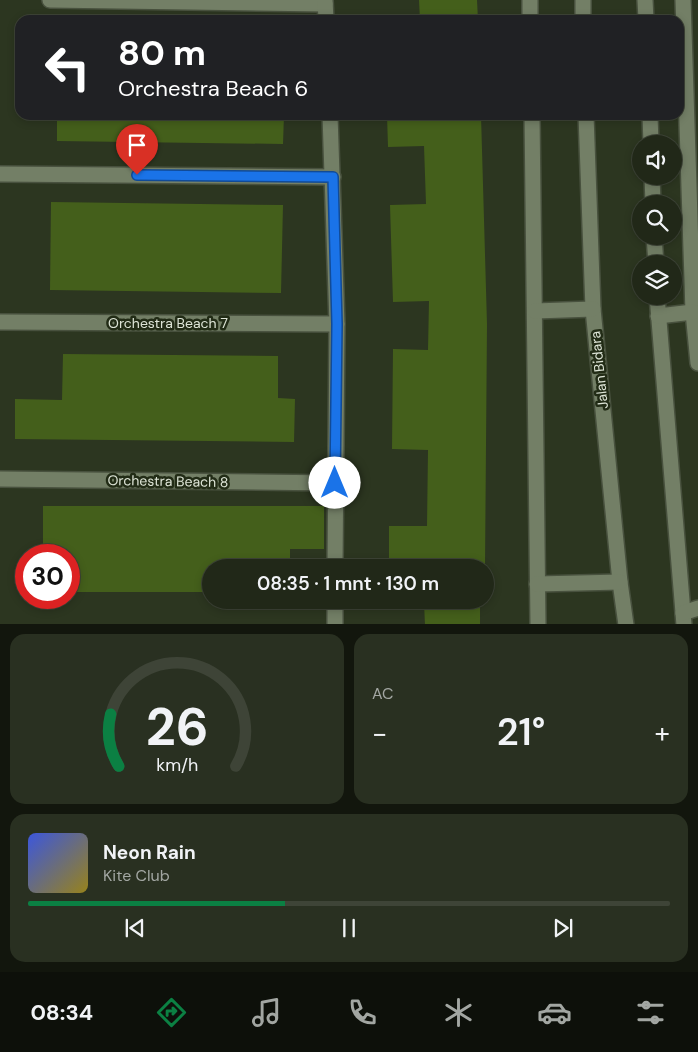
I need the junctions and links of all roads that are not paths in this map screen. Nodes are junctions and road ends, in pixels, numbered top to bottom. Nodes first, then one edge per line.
1 (50, 0) edge
2 (530, 0) edge
3 (583, 0) edge
4 (645, 0) edge
5 (683, 0) edge
6 (325, 2) edge
7 (326, 15) edge
8 (530, 15) edge
9 (583, 15) edge
10 (646, 15) edge
11 (682, 15) edge
12 (684, 94) edge
13 (330, 120) edge
14 (532, 120) edge
15 (586, 120) edge
16 (650, 120) edge
17 (651, 135) edge
18 (0, 174) edge
19 (333, 177) junction
20 (657, 305) edge
21 (593, 309) junction
22 (535, 312) junction
23 (693, 312) junction
24 (658, 316) junction
25 (0, 322) edge
26 (337, 324) junction
27 (698, 363) edge
28 (0, 479) edge
29 (335, 483) junction
30 (335, 559) edge
31 (620, 582) junction
32 (537, 584) junction
33 (698, 608) edge
34 (335, 609) edge
35 (683, 619) edge
36 (335, 624) edge
37 (538, 624) edge
38 (626, 624) edge

1 - 6 street
2 - 8 street
3 - 9 street
4 - 10 street
5 - 11 street
6 - 7 street
12 - 23 street
13 - 19 street
14 - 22 street
15 - 21 street, Jalan Bidara
16 - 17 street
18 - 19 street
19 - 26 street
20 - 24 street
21 - 22 street
21 - 31 street, Jalan Bidara
22 - 32 street
23 - 24 street
23 - 27 street
24 - 35 street
25 - 26 street, Orchestra Beach 7
26 - 29 street
28 - 29 street, Orchestra Beach 8
29 - 30 street
31 - 32 street
31 - 38 street, Jalan Bidara
32 - 37 street
33 - 35 street
34 - 36 street

